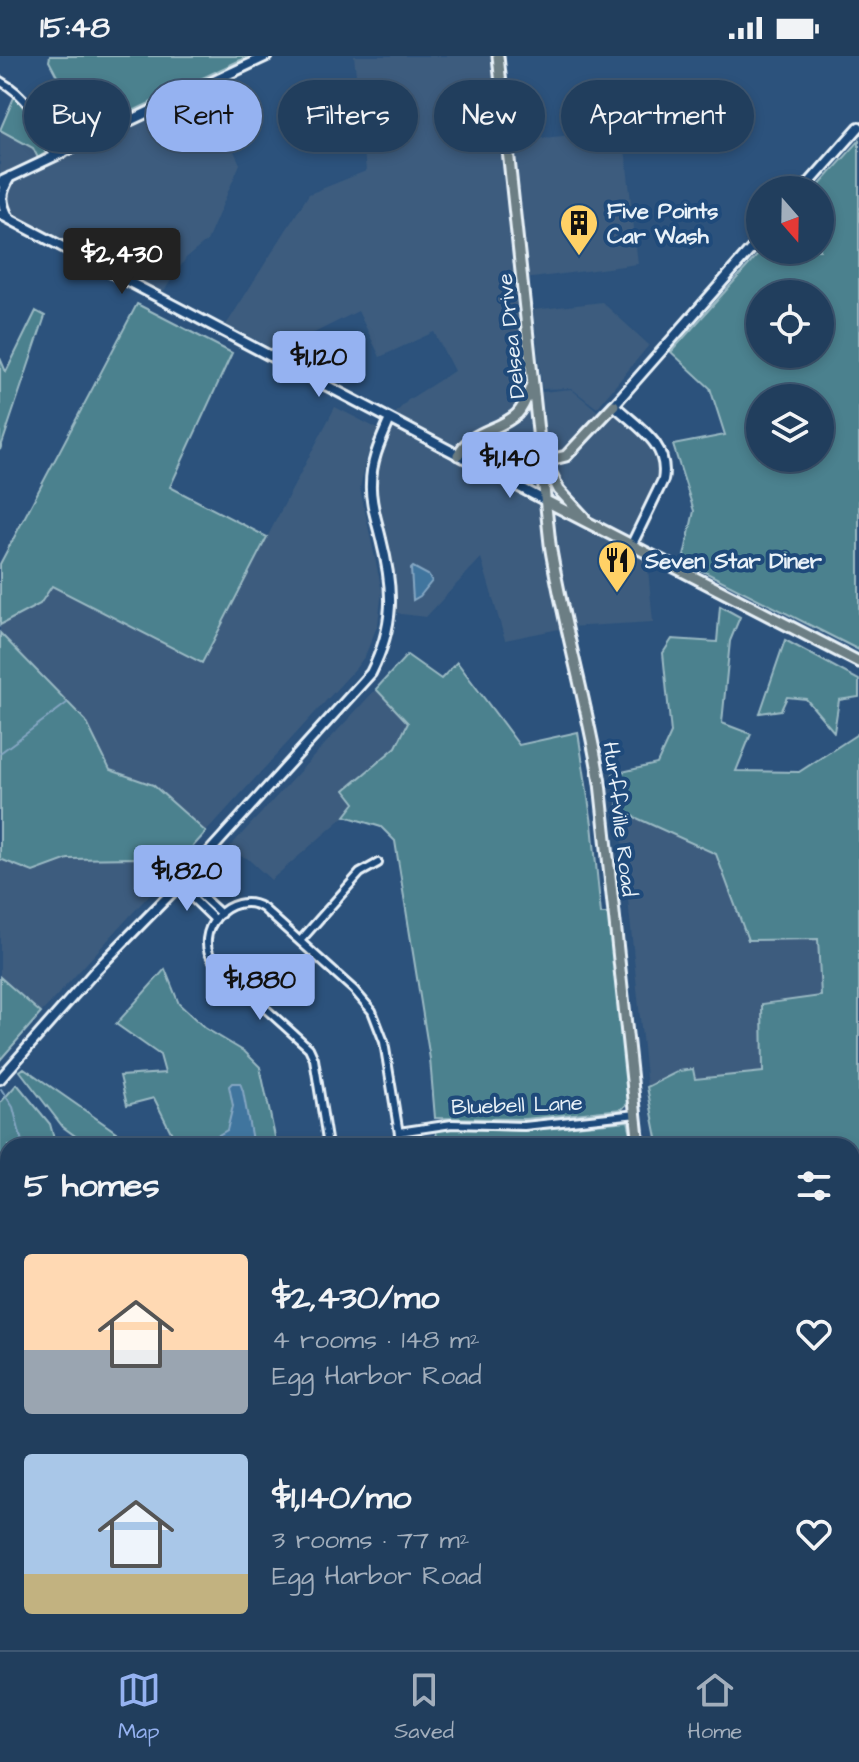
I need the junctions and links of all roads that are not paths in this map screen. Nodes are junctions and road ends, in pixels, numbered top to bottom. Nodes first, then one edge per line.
1 (267, 56) edge
2 (498, 56) edge
3 (0, 81) edge
4 (859, 127) edge
5 (54, 156) junction
6 (815, 176) edge
7 (11, 177) junction
8 (0, 182) edge
9 (0, 214) edge
10 (10, 219) junction
11 (746, 255) edge
12 (533, 381) junction
13 (614, 405) junction
14 (390, 419) junction
15 (540, 449) junction
16 (458, 455) junction
17 (546, 501) junction
18 (590, 522) junction
19 (632, 544) junction
20 (859, 662) edge
21 (378, 863) dead end
22 (181, 882) junction
23 (218, 917) junction
24 (300, 941) junction
25 (0, 1079) edge
26 (637, 1114) junction
27 (399, 1132) junction
28 (327, 1138) edge
29 (400, 1138) edge
30 (638, 1138) edge

1 - 5 main road
2 - 12 main road, Delsea Drive
3 - 5 street
4 - 6 main road
5 - 7 main road
7 - 8 main road
7 - 10 main road
9 - 10 main road
10 - 14 main road
11 - 13 main road
12 - 15 main road, Delsea Drive
12 - 16 main road
13 - 15 main road
13 - 19 main road
14 - 16 main road
14 - 22 main road
15 - 17 main road, Delsea Drive
15 - 18 main road
16 - 17 main road
17 - 18 main road
17 - 26 main road, Hurffville Road
18 - 19 main road
19 - 20 main road
21 - 24 street
22 - 23 street
22 - 25 main road
23 - 24 street
23 - 28 street
24 - 27 street
26 - 27 street, Bluebell Lane
26 - 30 main road, Hurffville Road
27 - 29 street

